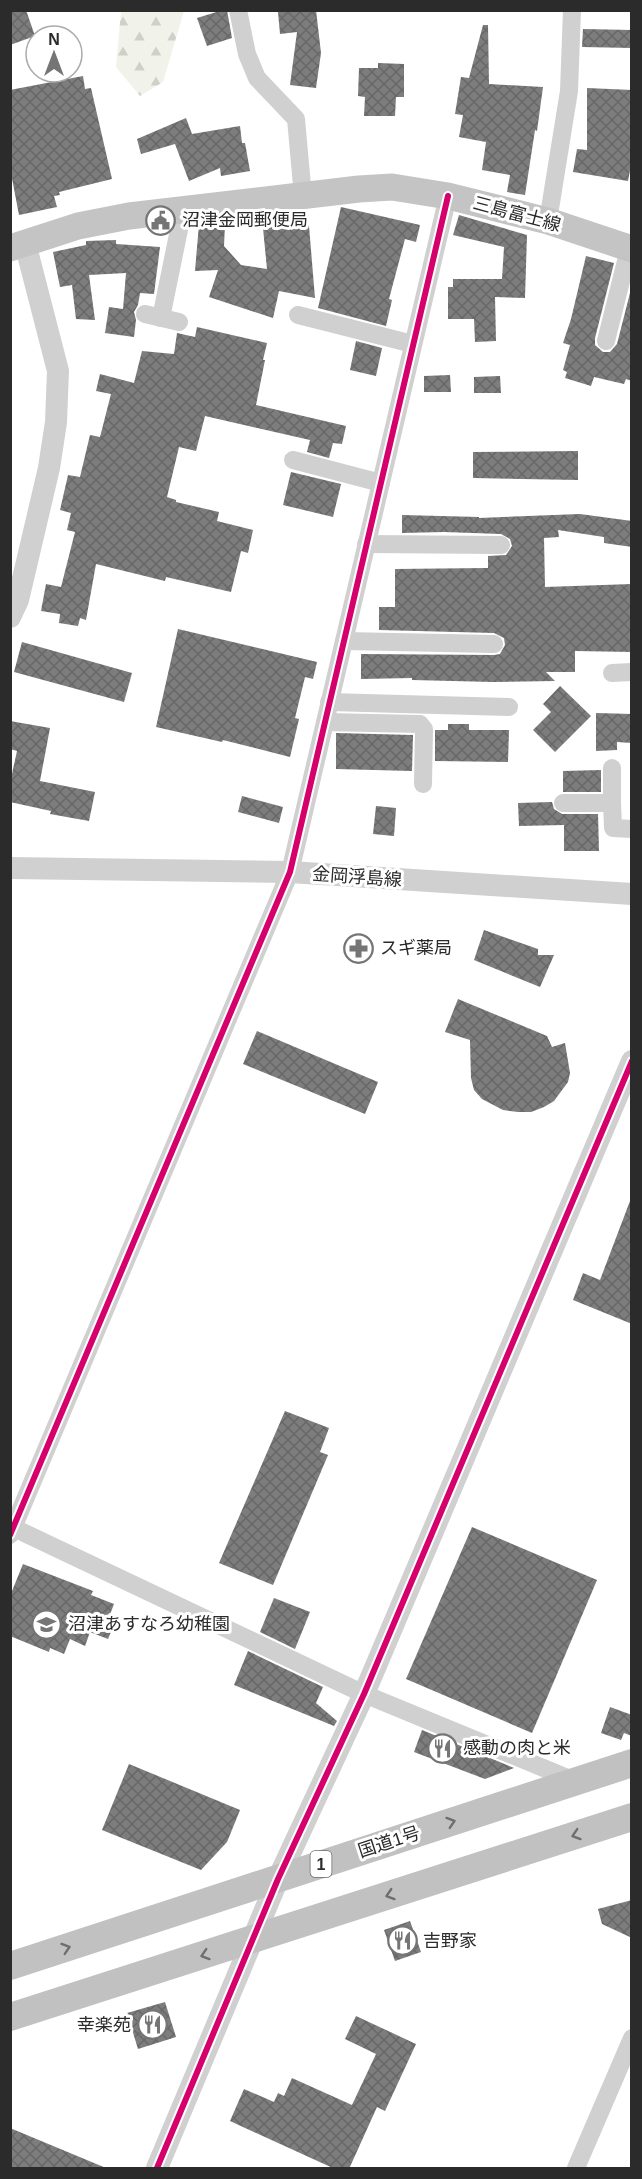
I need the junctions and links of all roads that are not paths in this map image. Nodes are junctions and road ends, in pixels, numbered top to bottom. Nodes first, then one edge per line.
1 (238, 10) edge
2 (573, 10) edge
3 (448, 196) junction
4 (303, 197) junction
5 (183, 210) junction
6 (548, 221) junction
7 (18, 246) edge
8 (630, 249) edge
9 (297, 315) dead end
10 (162, 318) dead end
11 (606, 341) dead end
12 (413, 344) junction
13 (293, 460) dead end
14 (381, 483) junction
15 (366, 544) junction
16 (501, 545) dead end
17 (10, 616) edge
18 (344, 641) junction
19 (494, 644) dead end
20 (632, 672) edge
21 (612, 673) dead end
22 (329, 702) junction
23 (509, 707) dead end
24 (325, 722) junction
25 (612, 768) dead end
26 (423, 784) dead end
27 (563, 803) dead end
28 (612, 803) junction
29 (632, 829) edge
30 (10, 868) edge
31 (290, 872) junction
32 (632, 894) edge
33 (632, 1061) edge
34 (12, 1532) edge
35 (364, 1694) junction
36 (632, 1763) edge
37 (576, 1781) junction
38 (632, 1817) edge
39 (278, 1879) junction
40 (253, 1939) junction
41 (10, 1966) edge
42 (10, 2017) edge
43 (632, 2038) edge
44 (157, 2169) edge
45 (576, 2169) edge

1 - 4 street
2 - 6 street
3 - 4 main road, 三島富士線
3 - 6 main road, 三島富士線
3 - 12 street
4 - 5 main road, 三島富士線
5 - 7 main road, 三島富士線
5 - 10 street
6 - 8 main road, 三島富士線
7 - 17 street
8 - 11 street
9 - 12 street
12 - 14 street
13 - 14 street
14 - 15 street
15 - 16 street
15 - 18 street
18 - 19 street
18 - 22 street
20 - 21 street
22 - 23 street
22 - 24 street
24 - 26 street
24 - 31 street
25 - 28 street
27 - 28 street
28 - 29 street
30 - 31 street, 金岡浮島線
31 - 32 street, 金岡浮島線
31 - 34 street
33 - 35 street
34 - 35 street
35 - 37 street
35 - 39 street
36 - 37 highway, 国道1号 / 1
39 -> 37 highway, 国道1号 / 1
38 -> 40 highway
39 - 40 street
41 -> 39 highway, 国道1号 / 1
40 -> 42 highway
40 - 44 street
43 - 45 street

